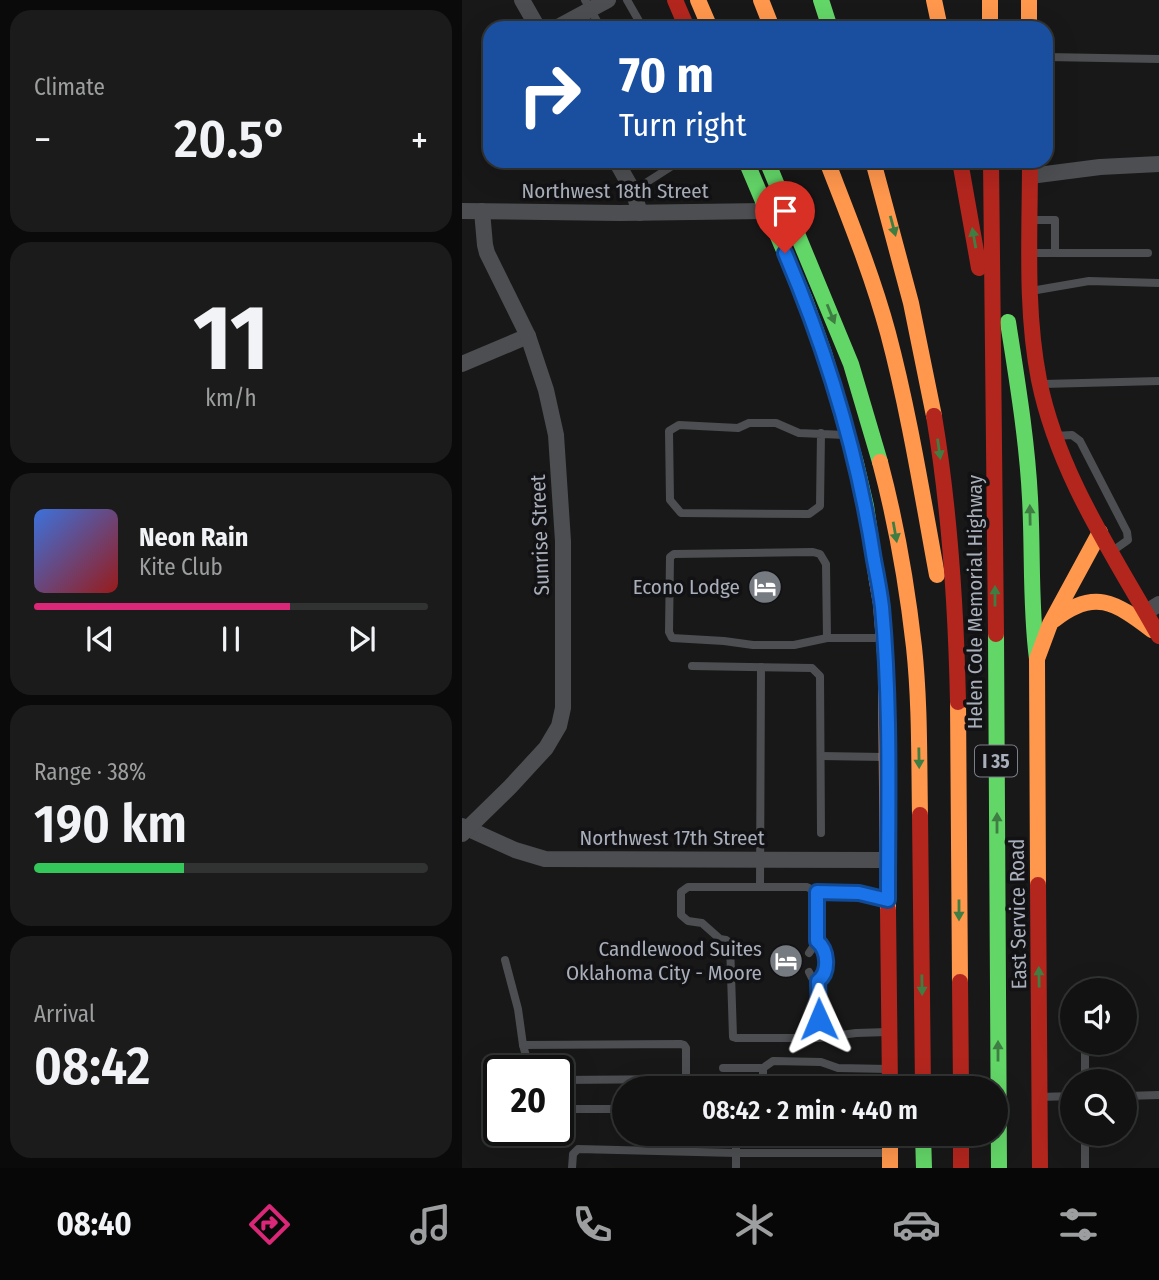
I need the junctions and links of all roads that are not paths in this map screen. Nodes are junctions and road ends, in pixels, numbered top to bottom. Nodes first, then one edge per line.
1 (522, 0) edge
2 (608, 0) edge
3 (627, 0) edge
4 (675, 0) edge
5 (698, 0) edge
6 (761, 0) edge
7 (821, 0) edge
8 (934, 0) edge
9 (990, 0) edge
10 (1029, 0) edge
11 (588, 5) edge
12 (534, 21) edge
13 (566, 21) edge
14 (597, 21) edge
15 (639, 21) edge
16 (684, 21) edge
17 (707, 21) edge
18 (769, 21) edge
19 (828, 21) edge
20 (938, 21) edge
21 (990, 21) edge
22 (1029, 21) edge
23 (1053, 57) edge
24 (1159, 59) edge
25 (1159, 164) edge
26 (620, 168) edge
27 (669, 168) edge
28 (749, 168) edge
29 (769, 168) edge
30 (830, 168) edge
31 (875, 168) edge
32 (961, 168) edge
33 (991, 168) edge
34 (1030, 169) edge
35 (634, 191) junction
36 (462, 211) edge
37 (482, 211) junction
38 (768, 211) junction
39 (640, 213) junction
40 (1031, 220) junction
41 (992, 223) junction
42 (1031, 253) junction
43 (1055, 253) junction
44 (1148, 253) dead end
45 (1159, 283) edge
46 (1031, 291) junction
47 (528, 336) junction
48 (994, 353) junction
49 (462, 364) edge
50 (1159, 381) edge
51 (1040, 384) junction
52 (821, 433) junction
53 (848, 435) junction
54 (1055, 436) junction
55 (1100, 532) junction
56 (1111, 552) junction
57 (1152, 608) edge
58 (1050, 624) junction
59 (1158, 636) edge
60 (827, 638) junction
61 (884, 638) junction
62 (1037, 659) junction
63 (692, 666) dead end
64 (761, 667) junction
65 (958, 695) junction
66 (821, 756) junction
67 (888, 757) junction
68 (464, 829) edge
69 (821, 833) dead end
70 (760, 859) junction
71 (888, 860) junction
72 (760, 887) junction
73 (817, 892) junction
74 (888, 900) junction
75 (817, 941) junction
76 (808, 953) dead end
77 (505, 960) dead end
78 (809, 972) dead end
79 (818, 981) junction
80 (889, 1032) junction
81 (819, 1038) junction
82 (523, 1045) junction
83 (526, 1055) edge
84 (723, 1068) dead end
85 (763, 1068) junction
86 (890, 1069) junction
87 (686, 1076) edge
88 (763, 1076) edge
89 (890, 1076) edge
90 (923, 1076) edge
91 (961, 1076) edge
92 (574, 1080) edge
93 (612, 1082) edge
94 (1159, 1095) edge
95 (1137, 1096) edge
96 (1040, 1097) junction
97 (1060, 1097) edge
98 (574, 1109) edge
99 (612, 1109) edge
100 (736, 1146) edge
101 (923, 1146) edge
102 (961, 1146) edge
103 (1085, 1146) edge
104 (736, 1153) junction
105 (890, 1161) edge
106 (572, 1168) edge
107 (736, 1168) edge
108 (924, 1168) edge
109 (961, 1168) edge
110 (999, 1168) edge
111 (1040, 1168) edge
112 (1086, 1168) edge

1 - 12 street
2 - 11 street
3 - 15 lane
4 - 16 main road
5 - 17 main road
6 - 18 main road
7 - 19 main road
8 - 20 main road
9 - 21 main road
10 - 22 main road
11 - 13 street
11 - 14 lane
23 - 24 lane
25 - 34 street
26 - 35 street
27 - 35 lane
28 - 38 main road
29 -> 90 main road
30 - 65 main road
31 -> 65 main road, Helen Cole Memorial Highway / I 35
48 -> 32 main road
33 - 41 main road, Helen Cole Memorial Highway / I 35
34 - 40 main road
35 - 39 street
36 - 37 street, Northwest 18th Street
37 - 39 street, Northwest 18th Street
37 - 47 street, Sunrise Street
38 - 39 street, Northwest 18th Street
38 - 53 main road
40 - 42 main road
40 - 43 lane
41 - 48 main road, Helen Cole Memorial Highway / I 35
62 -> 41 main road
42 - 43 lane
42 - 46 main road
43 - 44 lane
45 - 46 lane
46 - 51 main road
47 - 49 street
47 - 68 street, Sunrise Street
110 -> 48 main road, Helen Cole Memorial Highway / I 35
50 - 51 lane
51 - 54 main road
52 - 52 lane
52 - 53 lane
53 - 61 main road
54 - 55 main road
54 - 56 lane
55 - 56 main road
55 - 58 main road
56 - 57 main road
57 - 59 main road
58 - 59 main road
58 - 62 main road
60 - 60 lane
60 - 61 lane
61 - 67 main road
96 -> 62 main road, East Service Road
63 - 64 lane
64 - 66 lane
64 - 70 lane
65 -> 91 main road, Helen Cole Memorial Highway / I 35
66 - 67 lane
66 - 69 lane
67 - 71 main road
68 - 70 street, Northwest 17th Street
70 - 71 street, Northwest 17th Street
70 - 72 lane
71 - 74 main road
72 - 73 lane
72 - 81 lane
73 - 74 lane
73 - 75 lane
74 - 80 main road
75 - 76 lane
75 - 79 lane
77 - 82 lane
78 - 79 lane
79 - 81 lane
80 - 81 lane
80 - 86 main road
82 - 83 lane
82 - 87 lane
84 - 85 lane
85 - 86 lane
85 - 88 lane
86 - 89 main road
92 - 93 lane
94 - 95 lane
96 - 97 lane
96 - 111 main road, East Service Road
98 - 99 lane
100 - 104 lane
101 - 108 main road
102 - 109 main road
103 - 112 lane
104 - 105 lane
104 - 106 lane
104 - 107 lane

